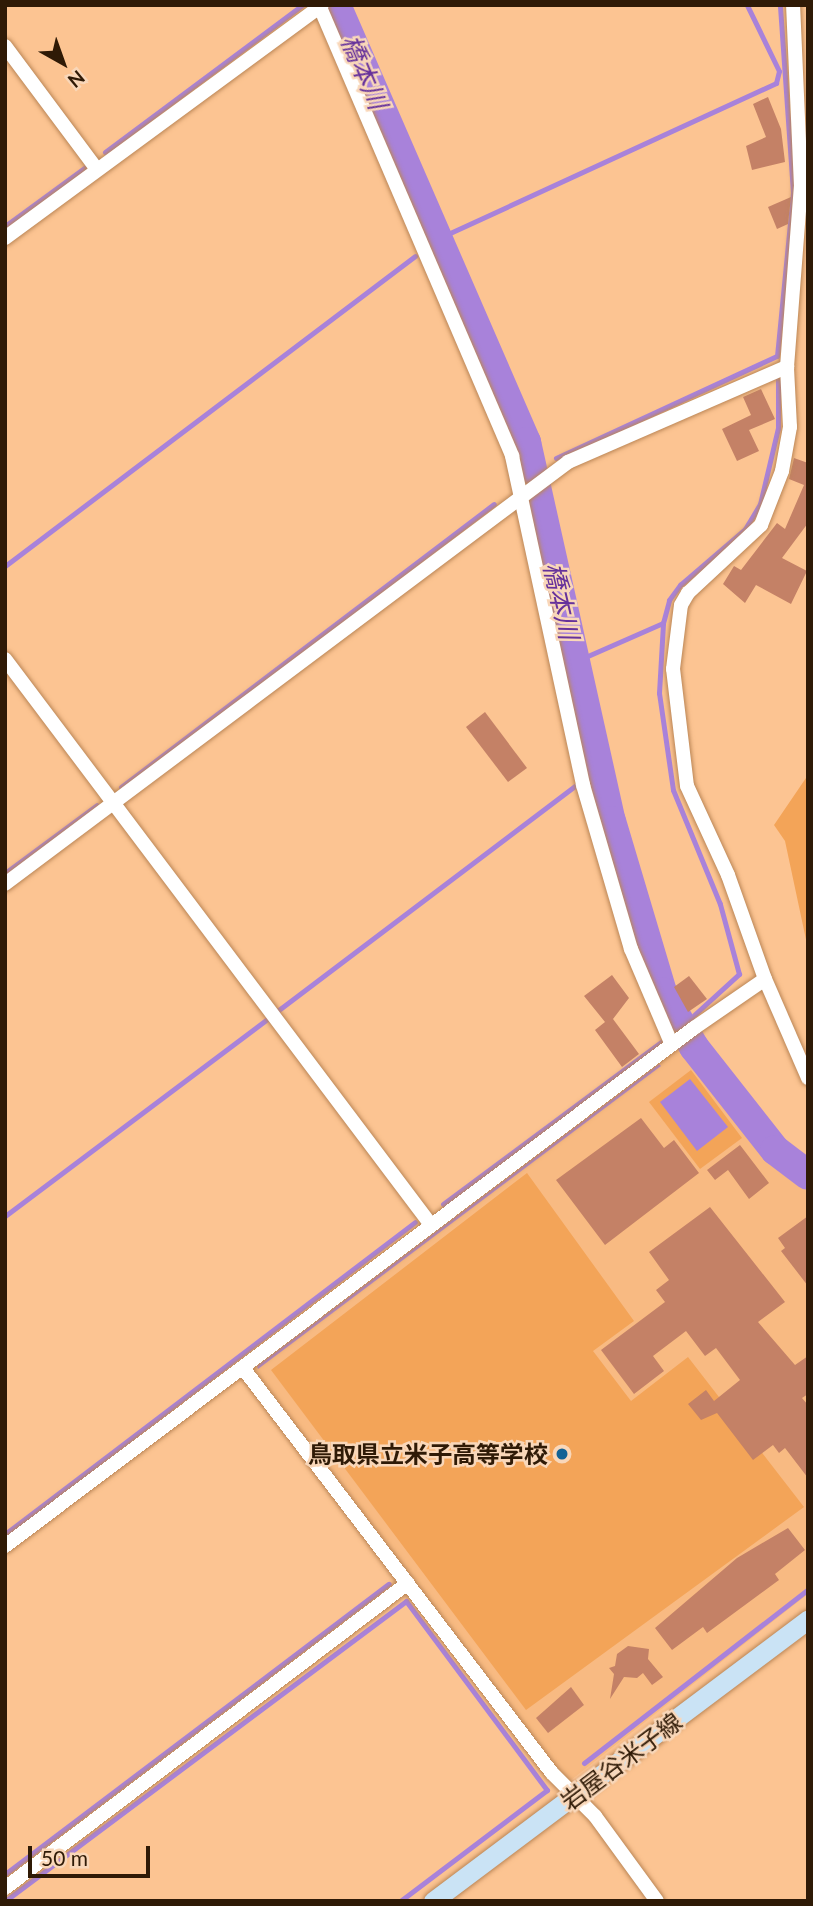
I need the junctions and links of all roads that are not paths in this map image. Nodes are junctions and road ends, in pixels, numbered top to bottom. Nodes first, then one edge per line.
1 (793, 5) edge
2 (320, 6) edge
3 (5, 46) edge
4 (96, 168) junction
5 (805, 188) edge
6 (5, 238) edge
7 (787, 367) junction
8 (521, 497) junction
9 (5, 659) edge
10 (114, 803) junction
11 (5, 884) edge
12 (765, 979) junction
13 (674, 1043) junction
14 (808, 1078) edge
15 (431, 1225) junction
16 (243, 1368) junction
17 (5, 1546) edge
18 (408, 1583) junction
19 (808, 1619) edge
20 (574, 1796) junction
21 (5, 1888) edge
22 (433, 1901) edge
23 (657, 1901) edge

1 - 5 street
2 - 4 street
2 - 8 street
3 - 4 street
4 - 6 street
5 - 7 street
7 - 8 street
7 - 12 street
8 - 10 street
8 - 13 street
9 - 10 street
10 - 11 street
10 - 15 street
12 - 13 street
12 - 14 street
13 - 15 street
15 - 16 street
16 - 17 street
16 - 18 street
18 - 20 street
18 - 21 street
19 - 20 main road, 岩屋谷米子線
20 - 22 main road, 岩屋谷米子線
20 - 23 street

